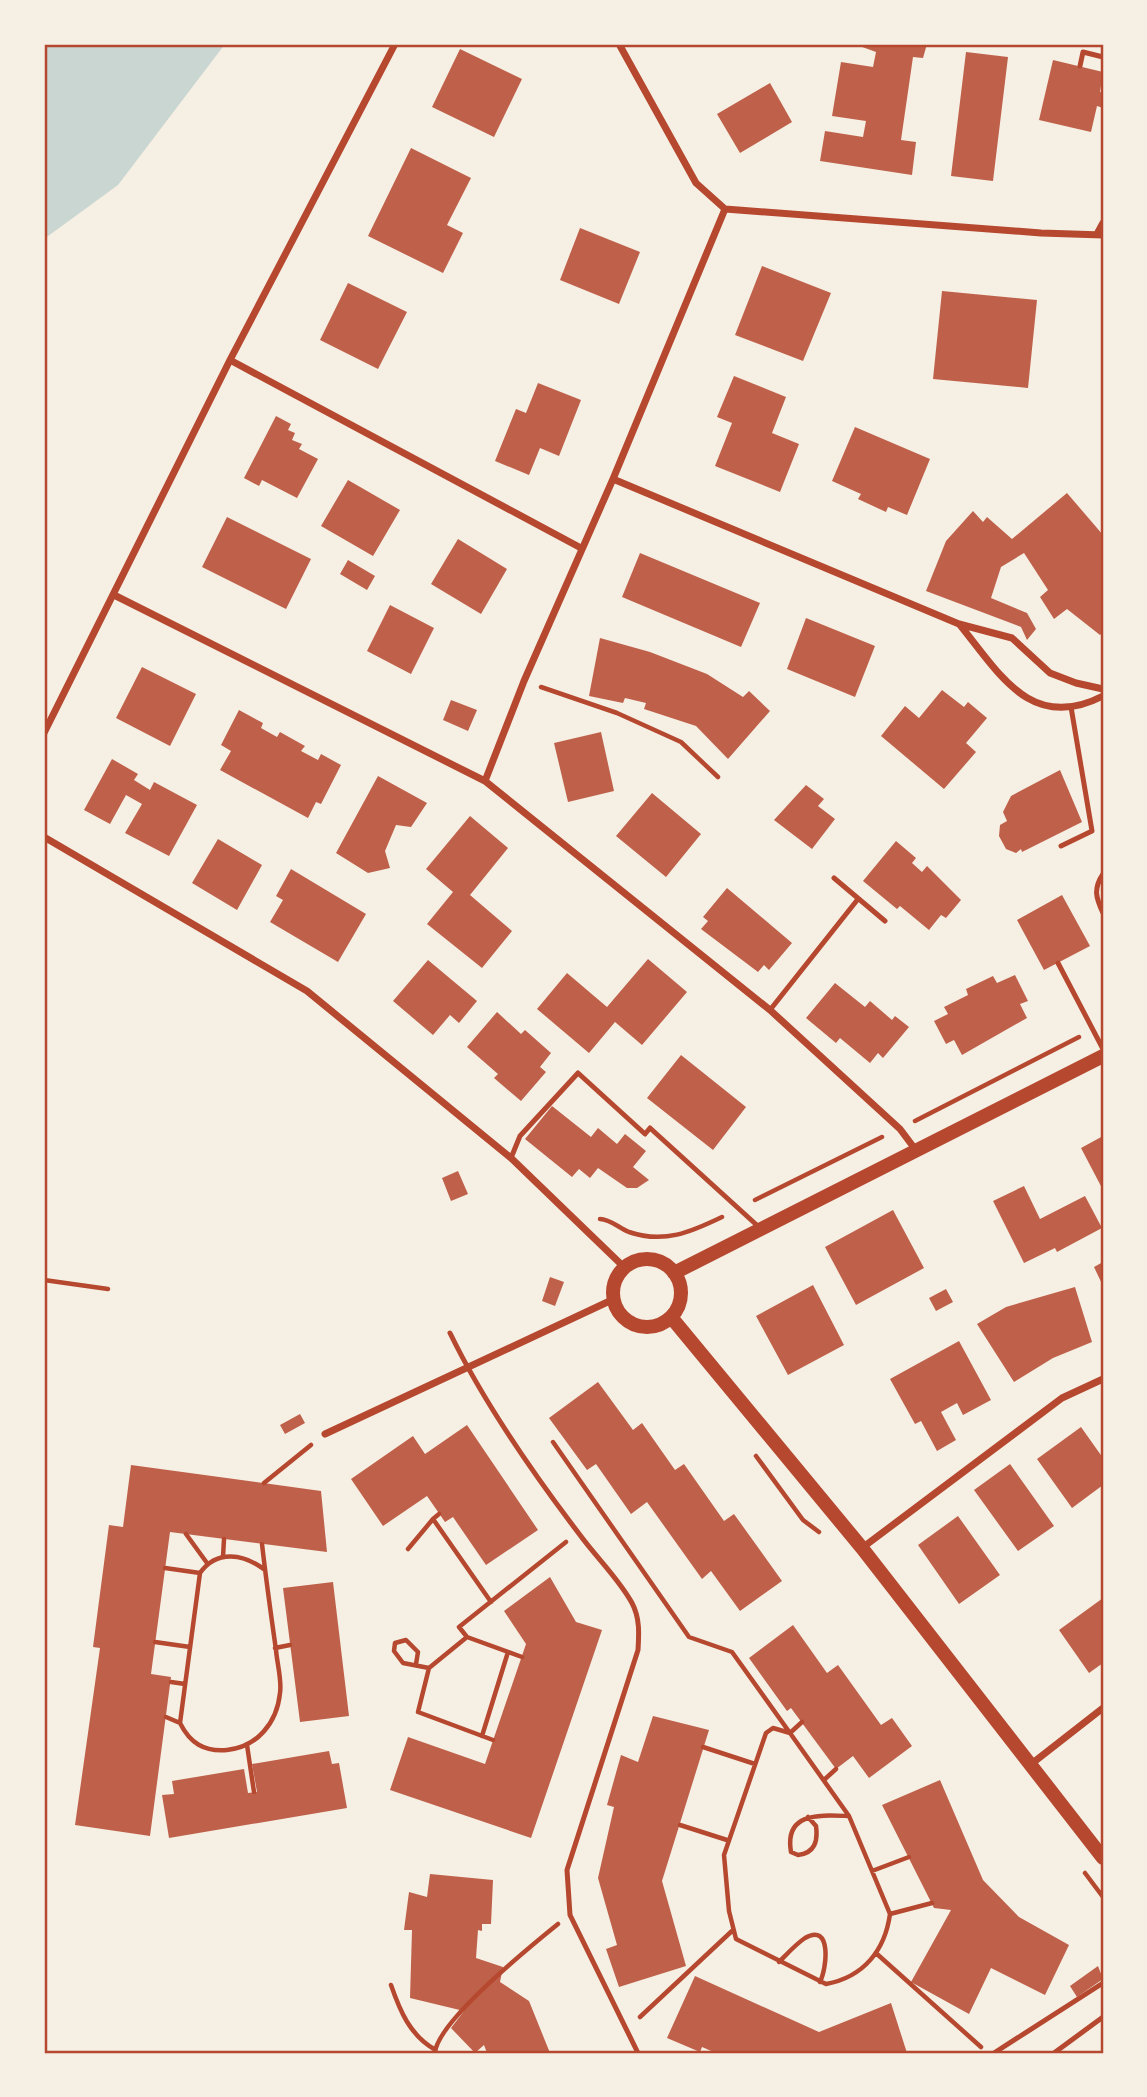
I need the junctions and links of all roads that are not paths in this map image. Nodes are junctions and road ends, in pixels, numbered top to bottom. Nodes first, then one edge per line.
1 (395, 44) edge
2 (619, 44) edge
3 (1103, 57) edge
4 (1080, 66) dead end
5 (725, 209) junction
6 (1103, 223) edge
7 (1100, 235) edge
8 (230, 359) junction
9 (613, 480) junction
10 (581, 548) junction
11 (114, 594) junction
12 (959, 624) junction
13 (1103, 689) edge
14 (1103, 696) edge
15 (1071, 706) junction
16 (44, 733) edge
17 (485, 781) junction
18 (44, 837) edge
19 (1061, 846) dead end
20 (1103, 874) edge
21 (834, 878) dead end
22 (858, 899) junction
23 (1103, 913) edge
24 (885, 921) dead end
25 (1058, 963) dead end
26 (770, 1010) junction
27 (1103, 1049) edge
28 (1103, 1056) edge
29 (915, 1149) junction
30 (511, 1158) junction
31 (762, 1229) junction
32 (625, 1268) junction
33 (674, 1273) junction
34 (614, 1300) junction
35 (671, 1317) junction
36 (450, 1333) dead end
37 (467, 1369) junction
38 (1103, 1379) edge
39 (325, 1434) road end
40 (862, 1548) junction
41 (1103, 1708) edge
42 (1030, 1765) junction
43 (1103, 1858) edge
44 (1103, 1983) edge
45 (1103, 2017) edge
46 (638, 2053) edge
47 (994, 2053) edge
48 (1054, 2053) edge

1 - 8 street
2 - 5 street
3 - 4 lane
5 - 7 street
5 - 9 street
6 - 7 street
8 - 10 street
8 - 11 street
9 - 10 street
9 - 12 street
10 - 17 street
11 - 16 street
11 - 17 street
12 - 13 street
12 - 15 street
14 - 15 street
15 - 19 lane
17 - 26 street
18 - 30 street
20 - 23 lane
21 - 22 lane
22 - 24 lane
22 - 26 lane
25 - 27 lane
26 - 29 street
28 - 29 main road
29 - 31 main road
30 - 31 lane
30 - 32 street
31 - 33 main road
32 - 33 main road
32 - 34 main road
33 - 35 main road
34 - 35 main road
34 - 37 street
35 - 40 main road
36 - 37 lane
37 - 39 street
37 - 46 lane
38 - 40 street
40 - 42 main road
41 - 42 street
42 - 43 main road
44 - 47 lane
45 - 48 lane

